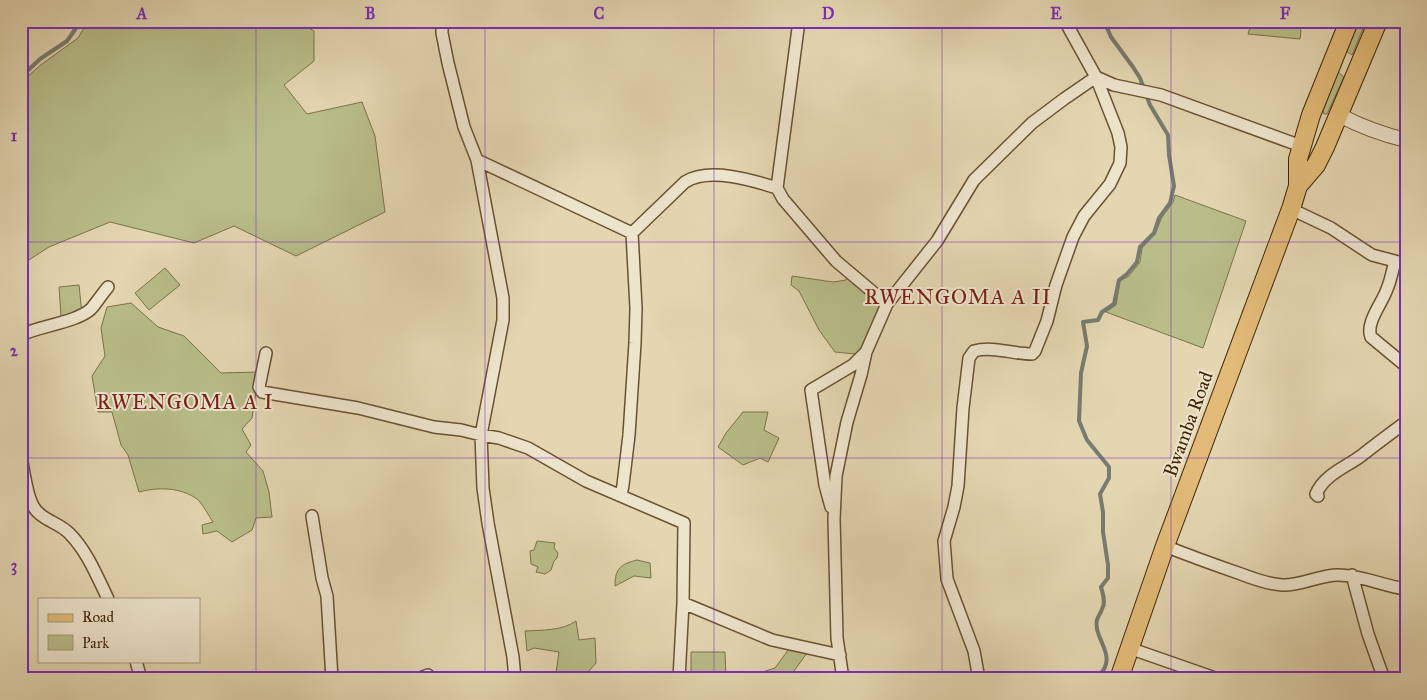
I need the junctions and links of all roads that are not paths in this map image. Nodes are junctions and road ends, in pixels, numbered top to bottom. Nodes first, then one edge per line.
1 (442, 21) edge
2 (799, 21) edge
3 (1065, 21) edge
4 (1349, 21) edge
5 (1378, 21) edge
6 (1096, 77) junction
7 (1339, 114) junction
8 (1406, 140) edge
9 (1301, 146) junction
10 (477, 160) junction
11 (1298, 186) junction
12 (777, 188) junction
13 (1291, 209) junction
14 (632, 233) junction
15 (1400, 263) edge
16 (108, 287) dead end
17 (887, 304) junction
18 (21, 335) edge
19 (866, 352) junction
20 (266, 353) dead end
21 (1406, 366) edge
22 (1406, 422) edge
23 (482, 436) junction
24 (21, 457) edge
25 (621, 496) junction
26 (1318, 496) dead end
27 (27, 507) edge
28 (312, 516) dead end
29 (834, 519) junction
30 (1165, 546) junction
31 (1352, 575) junction
32 (1406, 589) edge
33 (107, 598) edge
34 (683, 603) junction
35 (1129, 648) junction
36 (840, 655) junction
37 (136, 662) edge
38 (141, 679) edge
39 (332, 679) edge
40 (515, 679) edge
41 (680, 679) edge
42 (843, 679) edge
43 (979, 679) edge
44 (1118, 679) edge
45 (1218, 679) edge
46 (1384, 679) edge

1 - 10 street
2 - 12 street
3 - 6 street
4 - 9 main road, Bwamba Road
5 - 7 main road, Bwamba Road
6 - 9 street
6 - 17 street
6 - 43 street
7 - 8 street
7 - 11 main road, Bwamba Road
9 - 11 main road, Bwamba Road
10 - 14 street
10 - 23 street
11 - 13 main road, Bwamba Road
12 - 14 street
12 - 17 street
13 - 15 street
13 - 30 main road, Bwamba Road
14 - 25 street
15 - 21 street
16 - 18 street
17 - 19 street
19 - 29 street
19 - 29 street
20 - 23 street
22 - 26 street
23 - 25 street
23 - 40 street
24 - 27 street
25 - 34 street
27 - 33 street
28 - 39 street
29 - 36 street
30 - 31 street
30 - 35 main road, Bwamba Road
31 - 32 street
31 - 46 street
34 - 36 street
34 - 41 street
35 - 44 main road, Bwamba Road
35 - 45 street
36 - 42 street
37 - 38 street

